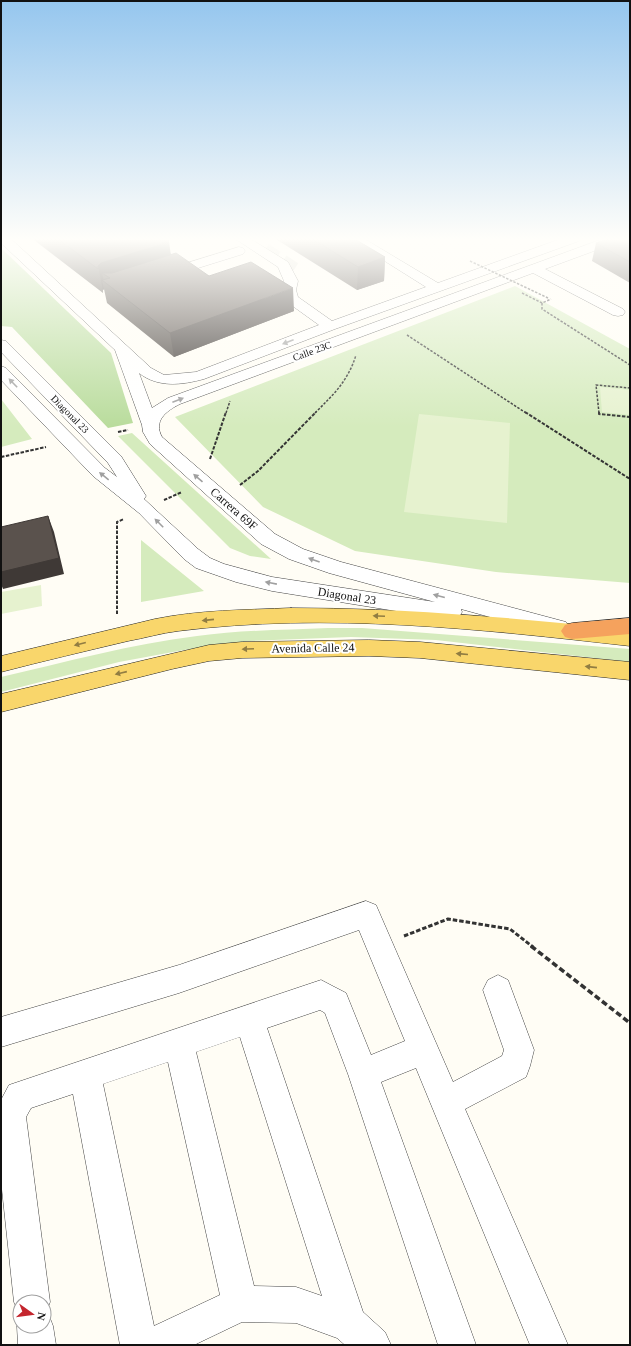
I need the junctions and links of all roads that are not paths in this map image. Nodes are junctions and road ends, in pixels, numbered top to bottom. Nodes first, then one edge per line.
1 (71, 301) edge
2 (295, 301) edge
3 (401, 301) edge
4 (449, 301) edge
5 (596, 301) edge
6 (618, 312) dead end
7 (330, 326) junction
8 (1, 344) edge
9 (122, 348) junction
10 (1, 371) edge
11 (150, 425) junction
12 (145, 509) junction
13 (630, 626) edge
14 (572, 631) junction
15 (630, 638) edge
16 (1, 664) edge
17 (630, 671) edge
18 (1, 703) edge
19 (498, 990) dead end
20 (249, 1019) junction
21 (1, 1032) edge
22 (179, 1043) junction
23 (424, 1049) junction
24 (84, 1074) junction
25 (363, 1074) junction
26 (447, 1102) junction
27 (31, 1294) edge
28 (240, 1304) junction
29 (36, 1334) edge
30 (361, 1335) edge
31 (37, 1345) edge
32 (139, 1345) edge
33 (154, 1345) edge
34 (457, 1345) edge
35 (550, 1345) edge

1 - 9 street, Carrera 69F
2 - 7 street
3 - 7 street, Calle 23C
11 -> 4 street, Calle 23C
5 - 6 street
7 -> 9 street, Calle 23C
8 - 12 street, Diagonal 23
9 - 11 street, Carrera 69F
12 -> 10 street, Diagonal 23
14 -> 11 street, Carrera 69F
14 -> 12 street, Diagonal 23
13 - 14 highway
14 - 15 main road
14 -> 16 main road
17 -> 18 main road, Avenida Calle 24
19 - 26 street
20 - 22 street
20 - 25 street
20 - 30 street
21 - 23 street
22 - 24 street
22 - 28 street
23 - 25 street
23 - 26 street
24 - 27 street
24 - 32 street
25 - 34 street
26 - 35 street
28 - 30 street
28 - 33 street
29 - 31 street

